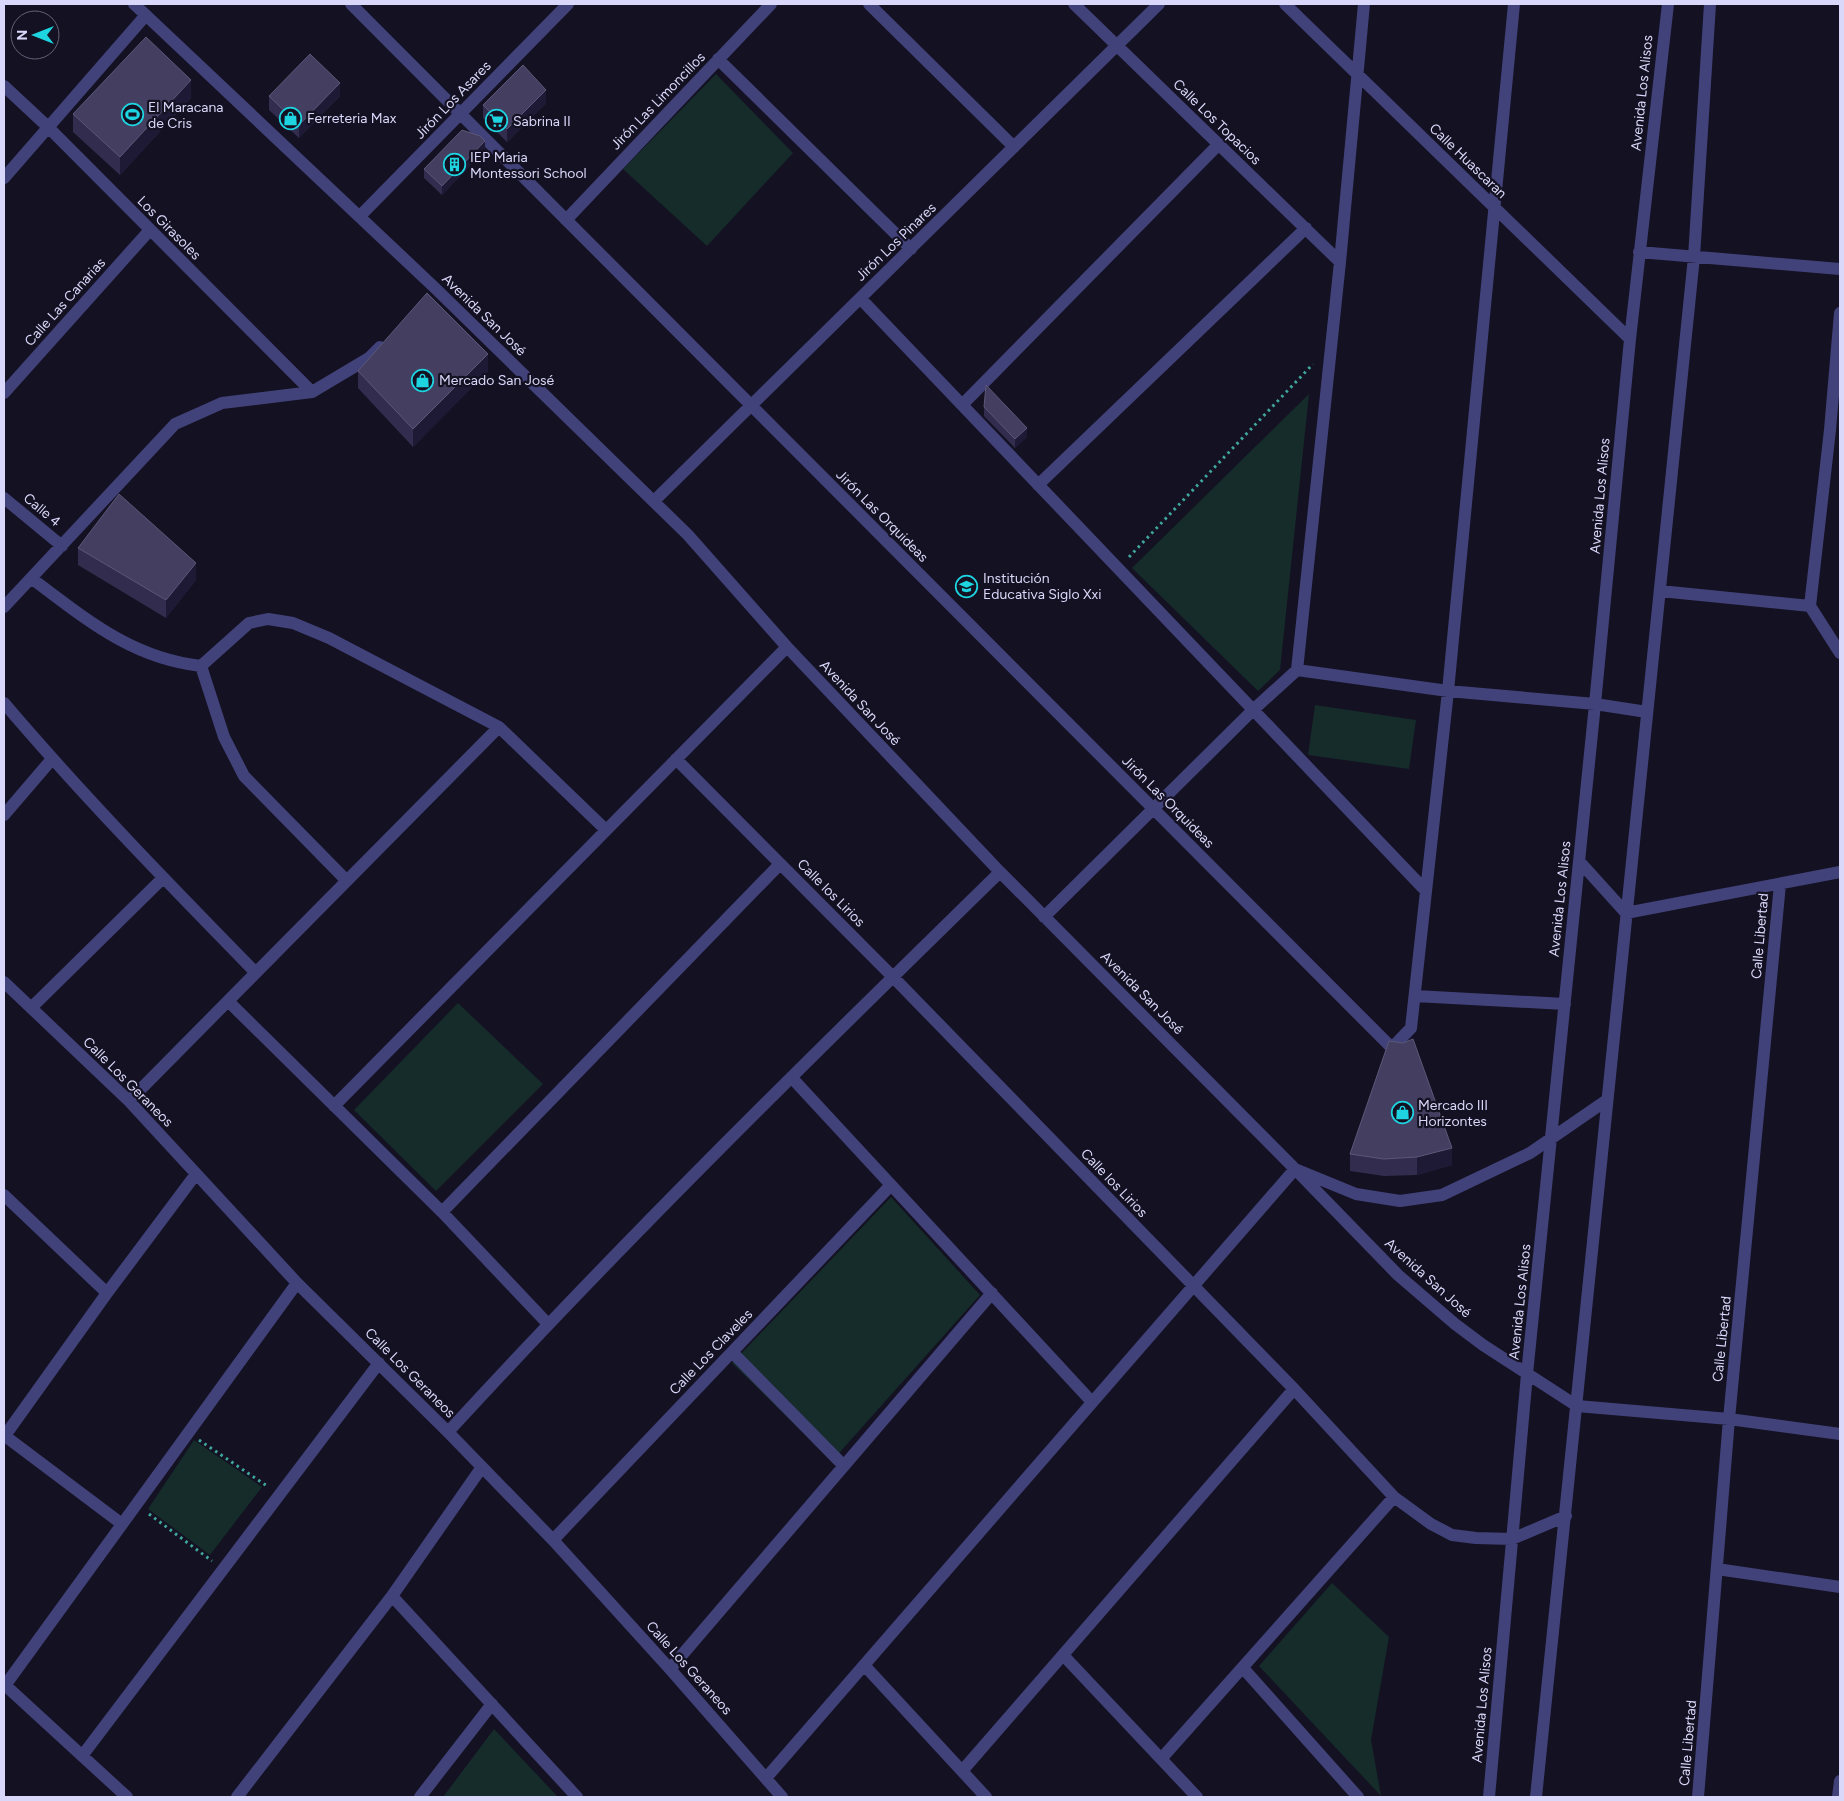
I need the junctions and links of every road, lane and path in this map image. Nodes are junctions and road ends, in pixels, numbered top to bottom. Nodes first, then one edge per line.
1 (134, 4) edge
2 (568, 4) edge
3 (771, 4) edge
4 (869, 4) edge
5 (1074, 4) edge
6 (1159, 4) edge
7 (1285, 4) edge
8 (1364, 4) edge
9 (1514, 4) edge
10 (1668, 4) edge
11 (1710, 4) edge
12 (355, 5) edge
13 (146, 14) junction
14 (1117, 45) junction
15 (718, 60) junction
16 (1357, 74) junction
17 (4, 86) edge
18 (460, 114) junction
19 (48, 127) junction
20 (1219, 144) junction
21 (1014, 147) junction
22 (4, 178) edge
23 (1494, 206) junction
24 (360, 216) junction
25 (566, 220) junction
26 (1306, 228) junction
27 (149, 230) junction
28 (911, 249) junction
29 (1639, 252) junction
30 (1694, 257) junction
31 (1340, 262) junction
32 (1840, 270) edge
33 (860, 298) junction
34 (1840, 313) edge
35 (389, 337) edge
36 (1630, 339) junction
37 (1331, 345) junction
38 (312, 392) junction
39 (4, 393) edge
40 (751, 405) junction
41 (962, 405) junction
42 (1830, 430) junction
43 (1840, 444) edge
44 (1038, 484) junction
45 (4, 498) edge
46 (654, 501) junction
47 (62, 546) junction
48 (1118, 568) junction
49 (31, 578) junction
50 (1660, 592) junction
51 (1810, 606) junction
52 (4, 607) edge
53 (787, 647) junction
54 (1840, 653) edge
55 (201, 666) junction
56 (1297, 670) junction
57 (1448, 692) junction
58 (4, 703) edge
59 (1595, 704) junction
60 (1253, 710) junction
61 (1647, 712) junction
62 (499, 727) junction
63 (676, 759) junction
64 (52, 760) junction
65 (1152, 808) junction
66 (4, 815) edge
67 (606, 830) junction
68 (1579, 861) junction
69 (780, 864) junction
70 (1000, 872) junction
71 (1840, 872) edge
72 (163, 878) junction
73 (347, 881) junction
74 (1780, 884) junction
75 (1426, 891) junction
76 (1626, 913) junction
77 (1044, 916) junction
78 (256, 973) junction
79 (893, 977) junction
80 (4, 982) edge
81 (1415, 996) junction
82 (228, 1001) junction
83 (1565, 1004) junction
84 (31, 1008) junction
85 (792, 1078) junction
86 (1607, 1100) junction
87 (129, 1101) junction
88 (334, 1106) junction
89 (1552, 1138) junction
90 (1295, 1169) junction
91 (196, 1174) junction
92 (891, 1185) junction
93 (4, 1195) edge
94 (442, 1212) junction
95 (297, 1283) junction
96 (1193, 1286) junction
97 (107, 1293) junction
98 (992, 1293) junction
99 (548, 1324) junction
100 (732, 1352) junction
101 (379, 1363) junction
102 (1527, 1374) junction
103 (1294, 1389) junction
104 (1092, 1402) junction
105 (1577, 1406) junction
106 (1729, 1419) junction
107 (448, 1432) junction
108 (188, 1433) junction
109 (1840, 1434) edge
110 (4, 1436) edge
111 (844, 1466) junction
112 (482, 1467) junction
113 (280, 1495) junction
114 (1394, 1498) junction
115 (136, 1505) junction
116 (1566, 1516) junction
117 (122, 1524) junction
118 (1512, 1539) junction
119 (553, 1540) junction
120 (223, 1570) junction
121 (1717, 1570) junction
122 (1840, 1587) edge
123 (392, 1596) junction
124 (1063, 1655) junction
125 (864, 1664) junction
126 (1243, 1668) junction
127 (670, 1669) junction
128 (4, 1686) edge
129 (492, 1704) junction
130 (82, 1756) junction
131 (1161, 1759) junction
132 (962, 1771) junction
133 (766, 1778) junction
134 (1840, 1781) edge
135 (777, 1795) edge
136 (127, 1797) edge
137 (237, 1797) edge
138 (420, 1797) edge
139 (577, 1797) edge
140 (986, 1797) edge
141 (1197, 1797) edge
142 (1358, 1797) edge
143 (1489, 1797) edge
144 (1536, 1797) edge
145 (1698, 1797) edge
146 (1838, 1797) edge

1 - 13 street, Avenida San José
2 - 18 street, Jirón Los Asares
3 - 15 street, Jirón Las Limoncillos
4 - 21 street
5 - 14 street, Calle Los Topacios
6 - 14 street, Jirón Los Pinares
7 - 16 street, Calle Huascaran
8 - 16 street
9 - 23 street
10 - 29 street, Avenida Los Alisos
11 - 30 street
12 - 18 street, Jirón Las Orquideas
13 - 19 street
13 - 24 street, Avenida San José
14 - 20 street, Calle Los Topacios
14 - 21 street, Jirón Los Pinares
15 - 25 street, Jirón Las Limoncillos
15 - 28 street
16 - 23 street, Calle Huascaran
16 - 31 street
17 - 19 street, Los Girasoles
18 - 24 street, Jirón Los Asares
18 - 25 street, Jirón Las Orquideas
19 - 22 street
19 - 27 street, Los Girasoles
20 - 26 street, Calle Los Topacios
20 - 41 street
21 - 28 street, Jirón Los Pinares
23 - 36 street, Calle Huascaran
23 - 57 street
24 - 46 street, Avenida San José
25 - 40 street, Jirón Las Orquideas
26 - 31 street, Calle Los Topacios
26 - 44 street
27 - 38 street, Los Girasoles
27 - 39 street, Calle Las Canarias
28 - 33 street, Jirón Los Pinares
29 - 30 street
29 - 36 street, Avenida Los Alisos
30 - 32 street
30 - 50 street
31 - 37 street
33 - 40 street, Jirón Los Pinares
33 - 41 street
34 - 42 street
35 - 38 street
36 - 59 street, Avenida Los Alisos
37 - 48 path
37 - 56 street
38 - 47 street
40 - 46 street, Jirón Los Pinares
40 - 65 street, Jirón Las Orquideas
41 - 44 street
42 - 43 street
42 - 51 street
44 - 48 street
45 - 47 street, Calle 4
46 - 53 street, Avenida San José
47 - 49 street
48 - 60 street
49 - 52 street
49 - 55 street
50 - 51 street
50 - 61 street
51 - 54 street
53 - 63 street
53 - 70 street, Avenida San José
55 - 62 street
55 - 73 street
56 - 57 street
56 - 60 street
57 - 59 street
57 - 75 street
58 - 64 street
59 - 61 street
59 - 68 street, Avenida Los Alisos
60 - 65 street
60 - 75 street
61 - 76 street
62 - 67 street
62 - 73 street
63 - 67 street
63 - 69 street, Calle los Lirios
64 - 66 street
64 - 72 street
65 - 77 street
65 - 81 street, Jirón Las Orquideas
67 - 88 street
68 - 76 street
68 - 83 street, Avenida Los Alisos
69 - 79 street, Calle los Lirios
69 - 94 street
70 - 77 street, Avenida San José
70 - 79 street
71 - 74 street
72 - 78 street
72 - 84 street
73 - 78 street
74 - 76 street
74 - 106 street, Calle Libertad
75 - 81 street
76 - 86 street
77 - 90 street, Avenida San José
78 - 82 street
79 - 85 street
79 - 96 street, Calle los Lirios
80 - 84 street, Calle Los Geraneos
81 - 83 street
82 - 87 street
82 - 88 street
83 - 89 street, Avenida Los Alisos
84 - 87 street, Calle Los Geraneos
85 - 92 street
85 - 99 street
86 - 89 street
86 - 105 street
87 - 91 street, Calle Los Geraneos
88 - 94 street
89 - 90 street
89 - 102 street, Avenida Los Alisos
90 - 96 street
90 - 102 street, Avenida San José
91 - 95 street, Calle Los Geraneos
91 - 97 street
92 - 98 street
92 - 100 street, Calle Los Claveles
93 - 97 street
94 - 99 street
95 - 101 street, Calle Los Geraneos
95 - 108 street
96 - 103 street, Calle los Lirios
96 - 104 street
97 - 110 street
98 - 104 street
98 - 111 street
99 - 107 street
100 - 111 street
100 - 119 street, Calle Los Claveles
101 - 107 street, Calle Los Geraneos
101 - 113 street
102 - 105 street, Avenida San José
102 - 118 street, Avenida Los Alisos
103 - 114 street, Calle los Lirios
103 - 124 street
104 - 125 street
105 - 106 street
105 - 116 street
106 - 109 street
106 - 121 street, Calle Libertad
107 - 112 street, Calle Los Geraneos
108 - 113 path
108 - 115 street
110 - 117 street
111 - 127 street
112 - 119 street, Calle Los Geraneos
112 - 123 street
113 - 120 street
114 - 118 street, Calle los Lirios
114 - 126 street
115 - 117 street
115 - 120 path
116 - 118 street, Calle los Lirios
116 - 144 street
117 - 128 street
118 - 143 street, Avenida Los Alisos
119 - 127 street, Calle Los Geraneos
120 - 130 street
121 - 122 street
121 - 145 street, Calle Libertad
123 - 129 street
123 - 137 street
124 - 131 street
124 - 132 street
125 - 132 street
125 - 133 street
126 - 131 street
126 - 142 street
127 - 133 street, Calle Los Geraneos
128 - 130 street
129 - 138 street
129 - 139 street
130 - 136 street
131 - 141 street
132 - 140 street
133 - 135 street, Calle Los Geraneos
134 - 146 street

